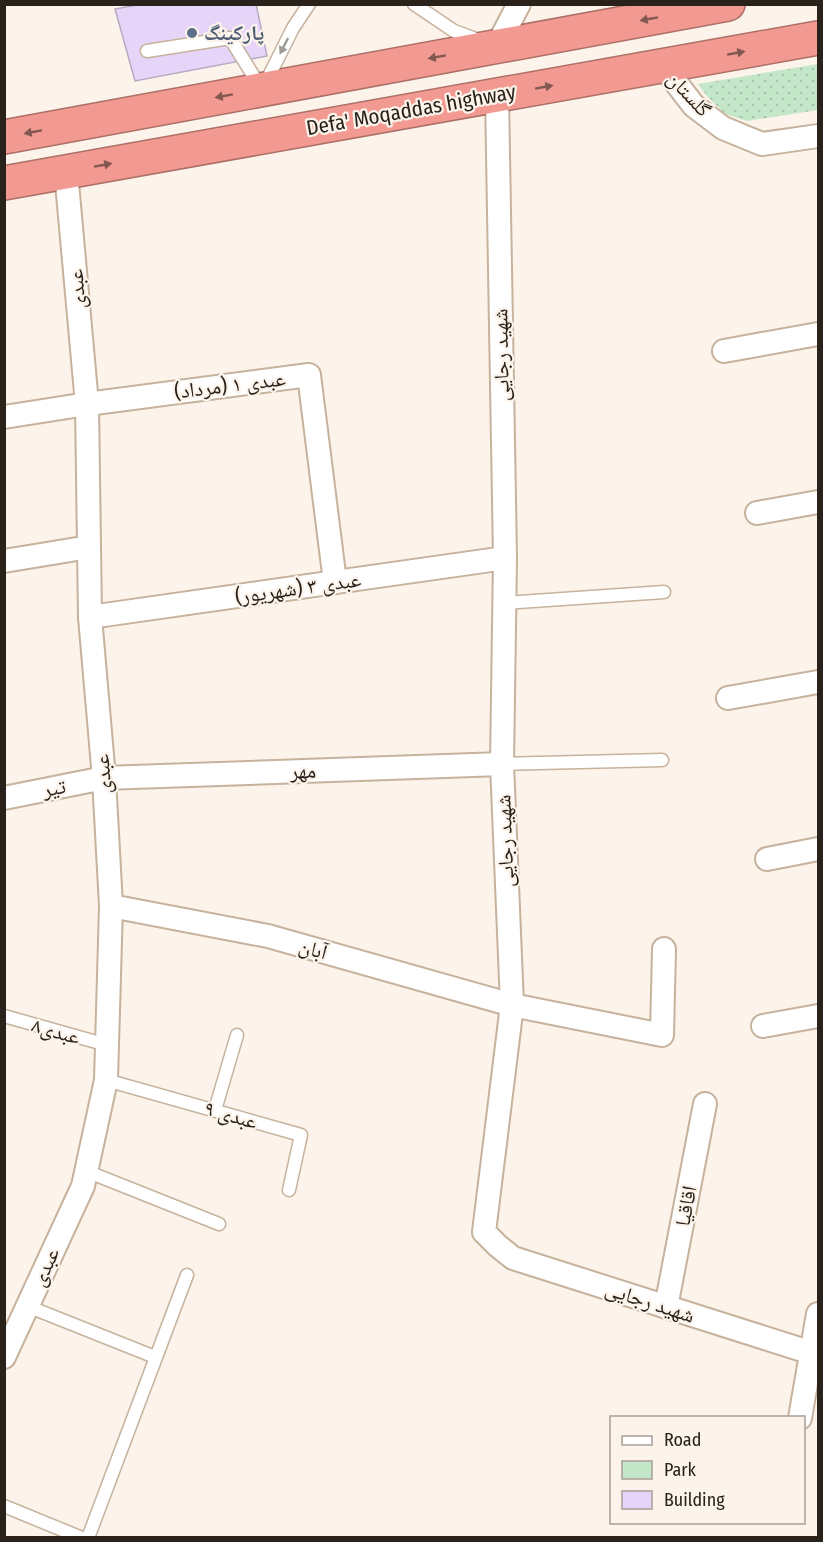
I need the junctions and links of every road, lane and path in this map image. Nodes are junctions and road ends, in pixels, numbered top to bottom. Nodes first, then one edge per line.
1 (309, 4) edge
2 (414, 4) edge
3 (519, 4) edge
4 (728, 4) edge
5 (819, 38) edge
6 (497, 46) junction
7 (147, 51) dead end
8 (663, 66) junction
9 (262, 90) junction
10 (497, 95) junction
11 (819, 136) edge
12 (4, 137) edge
13 (66, 172) junction
14 (4, 183) edge
15 (819, 334) edge
16 (724, 351) dead end
17 (87, 404) junction
18 (4, 417) edge
19 (819, 502) edge
20 (757, 513) dead end
21 (89, 547) junction
22 (505, 558) junction
23 (4, 561) edge
24 (335, 582) junction
25 (664, 592) dead end
26 (504, 603) junction
27 (90, 617) junction
28 (819, 682) edge
29 (728, 698) dead end
30 (662, 760) dead end
31 (502, 764) junction
32 (104, 778) junction
33 (4, 798) edge
34 (819, 849) edge
35 (767, 859) dead end
36 (111, 906) junction
37 (664, 949) dead end
38 (512, 1005) junction
39 (4, 1016) edge
40 (819, 1016) edge
41 (763, 1026) dead end
42 (237, 1035) dead end
43 (107, 1045) junction
44 (106, 1080) junction
45 (705, 1104) dead end
46 (215, 1110) junction
47 (86, 1171) junction
48 (290, 1190) dead end
49 (219, 1224) dead end
50 (187, 1275) dead end
51 (27, 1306) junction
52 (666, 1307) junction
53 (819, 1314) edge
54 (812, 1353) junction
55 (4, 1357) edge
56 (154, 1357) junction
57 (800, 1416) edge
58 (4, 1506) edge
59 (82, 1538) edge
60 (88, 1538) edge

1 -> 9 lane
2 - 6 lane
3 - 6 street
4 -> 6 highway
8 -> 5 highway, Defa' Moqaddas highway
6 -> 9 highway
7 - 9 lane
10 -> 8 highway, Defa' Moqaddas highway
8 - 11 street, گلستان
9 -> 12 highway
13 -> 10 highway, Defa' Moqaddas highway
10 - 22 street, شهید رجایی
13 - 14 highway, Defa' Moqaddas highway
13 - 17 street, عبدی
15 - 16 street
17 - 18 street
17 - 21 street, عبدی
17 - 24 street, عبدی ۱ (مرداد)
19 - 20 street
21 - 23 street
21 - 27 street, عبدی
22 - 24 street, عبدی ۳ (شهریور)
22 - 26 street, شهید رجایی
24 - 27 street, عبدی ۳ (شهریور)
25 - 26 lane
26 - 31 street, شهید رجایی
27 - 32 street, عبدی
28 - 29 street
30 - 31 lane
31 - 32 street, مهر
31 - 38 street, شهید رجایی
32 - 33 street, تیر
32 - 36 street, عبدی
34 - 35 street
36 - 38 street, آبان
36 - 43 street, عبدی
37 - 38 street, آبان
38 - 52 street, شهید رجایی
39 - 43 lane, عبدی۸
40 - 41 street
42 - 46 lane
43 - 44 street, عبدی
44 - 46 lane, عبدی ۹
44 - 47 street, عبدی
45 - 52 street, اقاقیا
46 - 48 lane, عبدی ۹
47 - 49 lane
47 - 51 street, عبدی
50 - 56 lane
51 - 55 street, عبدی
51 - 56 lane
52 - 54 street, شهید رجایی
53 - 54 street
54 - 57 street
56 - 60 lane
58 - 59 lane

